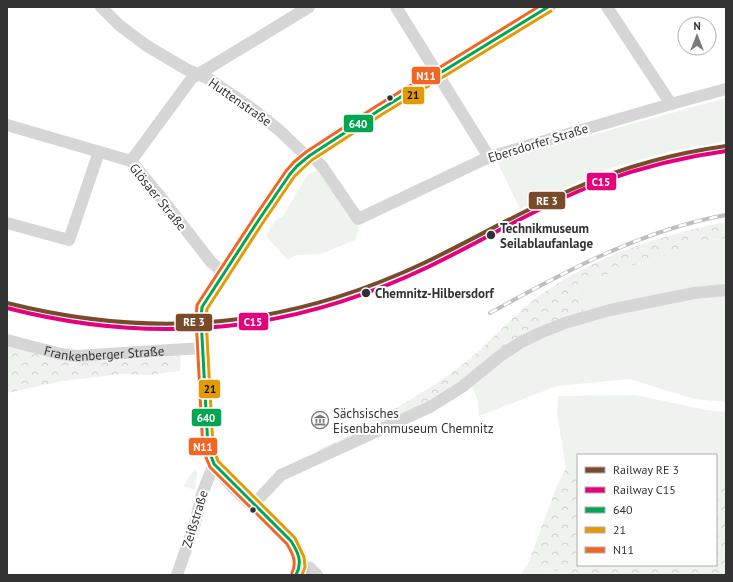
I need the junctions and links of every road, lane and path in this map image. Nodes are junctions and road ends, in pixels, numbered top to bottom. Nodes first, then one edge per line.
1 (101, 7) edge
2 (309, 7) edge
3 (396, 7) edge
4 (548, 7) edge
5 (607, 7) edge
6 (197, 73) junction
7 (439, 75) junction
8 (726, 89) edge
9 (671, 104) junction
10 (7, 125) edge
11 (99, 152) junction
12 (309, 156) junction
13 (489, 157) junction
14 (131, 162) junction
15 (358, 219) joint
16 (7, 223) edge
17 (224, 273) junction
18 (726, 290) edge
19 (7, 340) edge
20 (202, 348) junction
21 (203, 364) tunnel mouth
22 (205, 408) tunnel mouth
23 (214, 464) junction
24 (253, 505) junction
25 (300, 572) edge
26 (177, 575) edge
27 (317, 575) edge

1 - 6 street, Huttenstraße
2 - 6 street
3 - 7 street
4 - 7 main road
5 - 9 street
6 - 12 street, Huttenstraße
6 - 14 street
7 - 12 main road
7 - 13 street
8 - 9 street, Ebersdorfer Straße
9 - 13 street, Ebersdorfer Straße
10 - 11 street, Glösaer Straße
11 - 14 street, Glösaer Straße
11 - 16 street
12 - 15 street, Huttenstraße
12 - 17 main road
13 - 15 street, Ebersdorfer Straße
14 - 17 street, Glösaer Straße
17 - 20 main road
18 - 24 street
19 - 20 street, Frankenberger Straße
20 - 21 main road
22 - 23 main road
23 - 24 main road
23 - 26 street, Zeißstraße
24 - 25 main road
25 - 27 street

